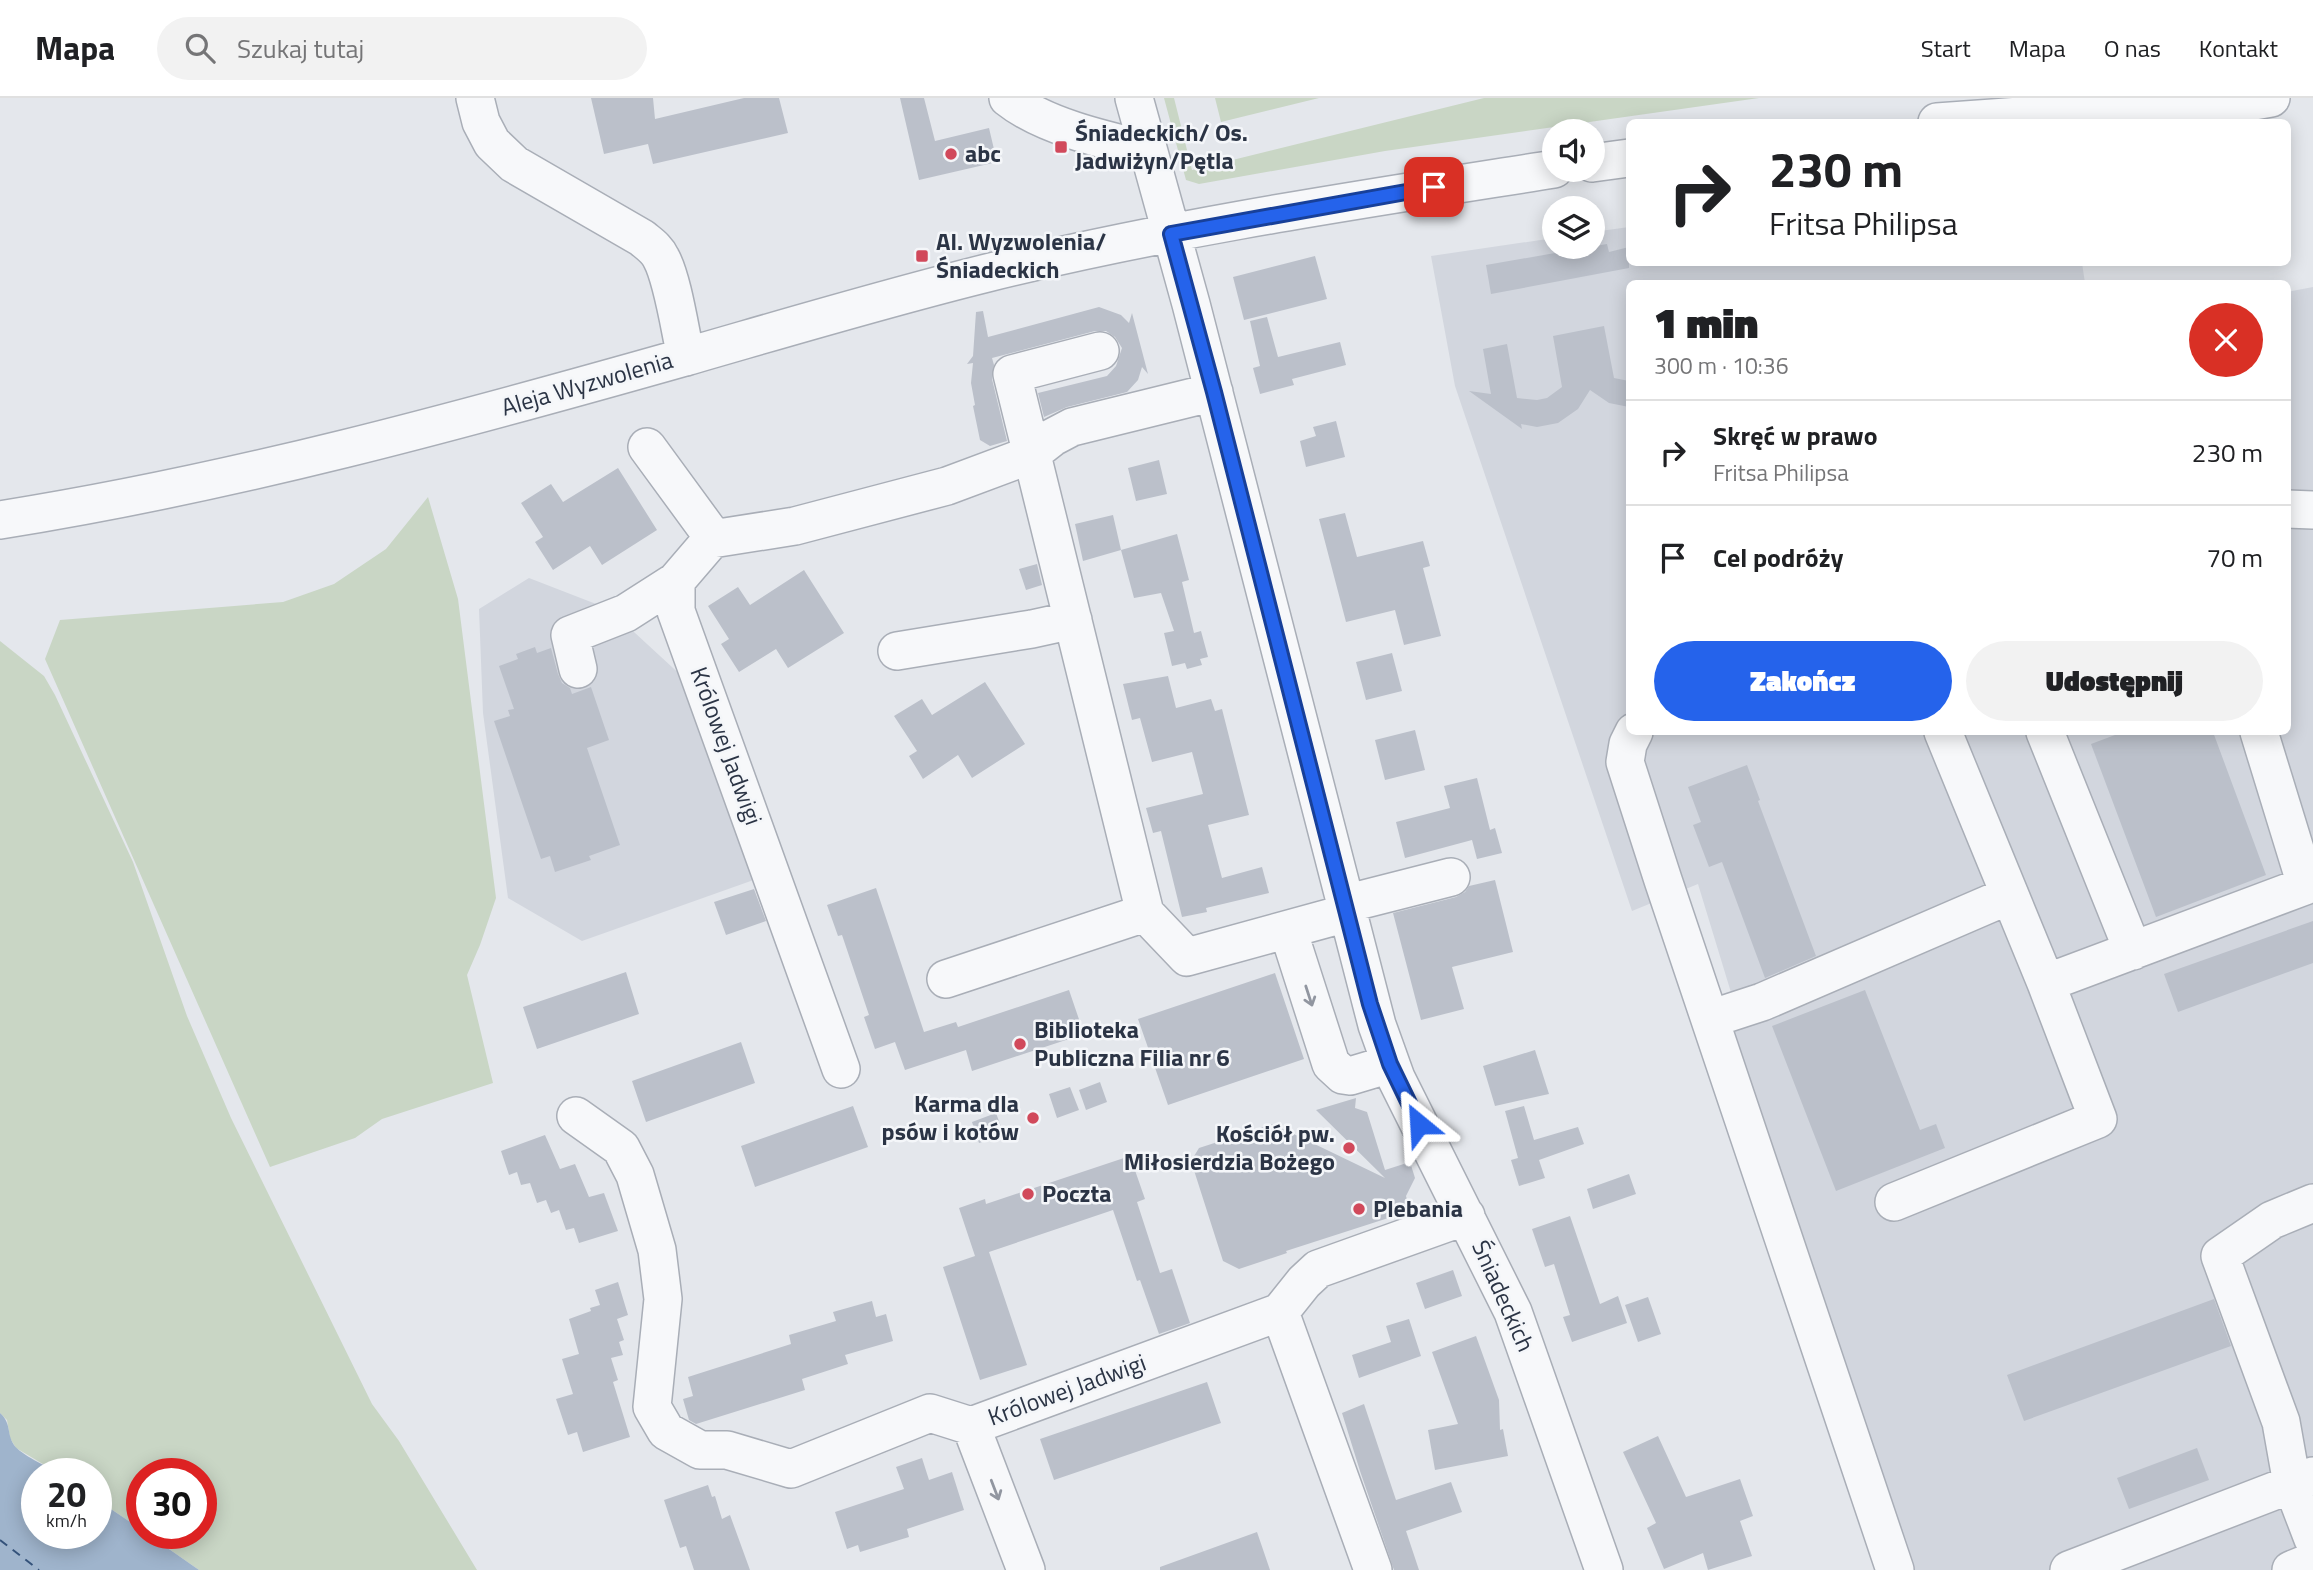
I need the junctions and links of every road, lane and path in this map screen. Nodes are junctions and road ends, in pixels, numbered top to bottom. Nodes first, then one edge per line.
1 (475, 98) edge
2 (1008, 98) edge
3 (1134, 98) edge
4 (2169, 98) edge
5 (2271, 98) edge
6 (2034, 106) edge
7 (2103, 110) junction
8 (1955, 119) edge
9 (1147, 150) junction
10 (1626, 158) edge
11 (1605, 161) edge
12 (1542, 171) edge
13 (1171, 234) junction
14 (1100, 351) dead end
15 (685, 356) junction
16 (1214, 392) junction
17 (647, 447) dead end
18 (1030, 455) junction
19 (2291, 509) edge
20 (2313, 510) edge
21 (0, 520) edge
22 (712, 540) junction
23 (676, 582) junction
24 (1073, 620) junction
25 (897, 651) dead end
26 (579, 669) dead end
27 (1632, 735) edge
28 (1944, 735) edge
29 (2046, 735) edge
30 (2260, 735) edge
31 (1451, 877) dead end
32 (2310, 884) edge
33 (2010, 895) junction
34 (1346, 909) junction
35 (1145, 913) junction
36 (1288, 930) junction
37 (2133, 951) junction
38 (946, 979) dead end
39 (2046, 983) junction
40 (1710, 1019) junction
41 (1390, 1064) junction
42 (841, 1069) dead end
43 (576, 1116) dead end
44 (1894, 1202) dead end
45 (2313, 1203) edge
46 (1466, 1216) junction
47 (1280, 1312) junction
48 (971, 1426) junction
49 (2303, 1480) edge
50 (2313, 1539) edge
51 (2313, 1562) edge
52 (1026, 1570) edge
53 (1373, 1570) edge
54 (1604, 1570) edge
55 (1895, 1570) edge
56 (2069, 1570) edge
57 (2291, 1570) edge

1 - 15 street
2 - 9 street
3 - 9 street, Śniadeckich
4 - 7 street
5 - 7 street
6 - 7 street
6 - 8 street
9 - 13 street, Śniadeckich
10 - 11 street
12 - 13 street, Aleja Wyzwolenia
13 - 15 street, Aleja Wyzwolenia
13 - 16 street, Śniadeckich
14 - 18 street
15 - 21 street, Aleja Wyzwolenia
16 - 18 street
16 - 34 street, Śniadeckich
17 - 22 street
18 - 22 street
18 - 24 street
19 - 20 street
22 - 23 street
23 - 26 street
23 - 42 street, Królowej Jadwigi
24 - 25 street
24 - 35 street
27 - 40 street
28 - 33 street
29 - 37 street
30 - 32 street
31 - 34 street
32 - 37 street
33 - 39 street
33 - 40 street
34 - 36 street
34 - 41 street, Śniadeckich
35 - 36 street
35 - 38 street
36 -> 41 street
37 - 39 street
39 - 44 street
40 - 55 street
41 - 46 street, Śniadeckich
43 - 48 street, Królowej Jadwigi
45 - 49 street
46 - 47 street
46 - 54 street, Śniadeckich
47 - 48 street, Królowej Jadwigi
47 - 53 street
48 -> 52 street
49 - 50 street
49 - 56 street
51 - 57 street

